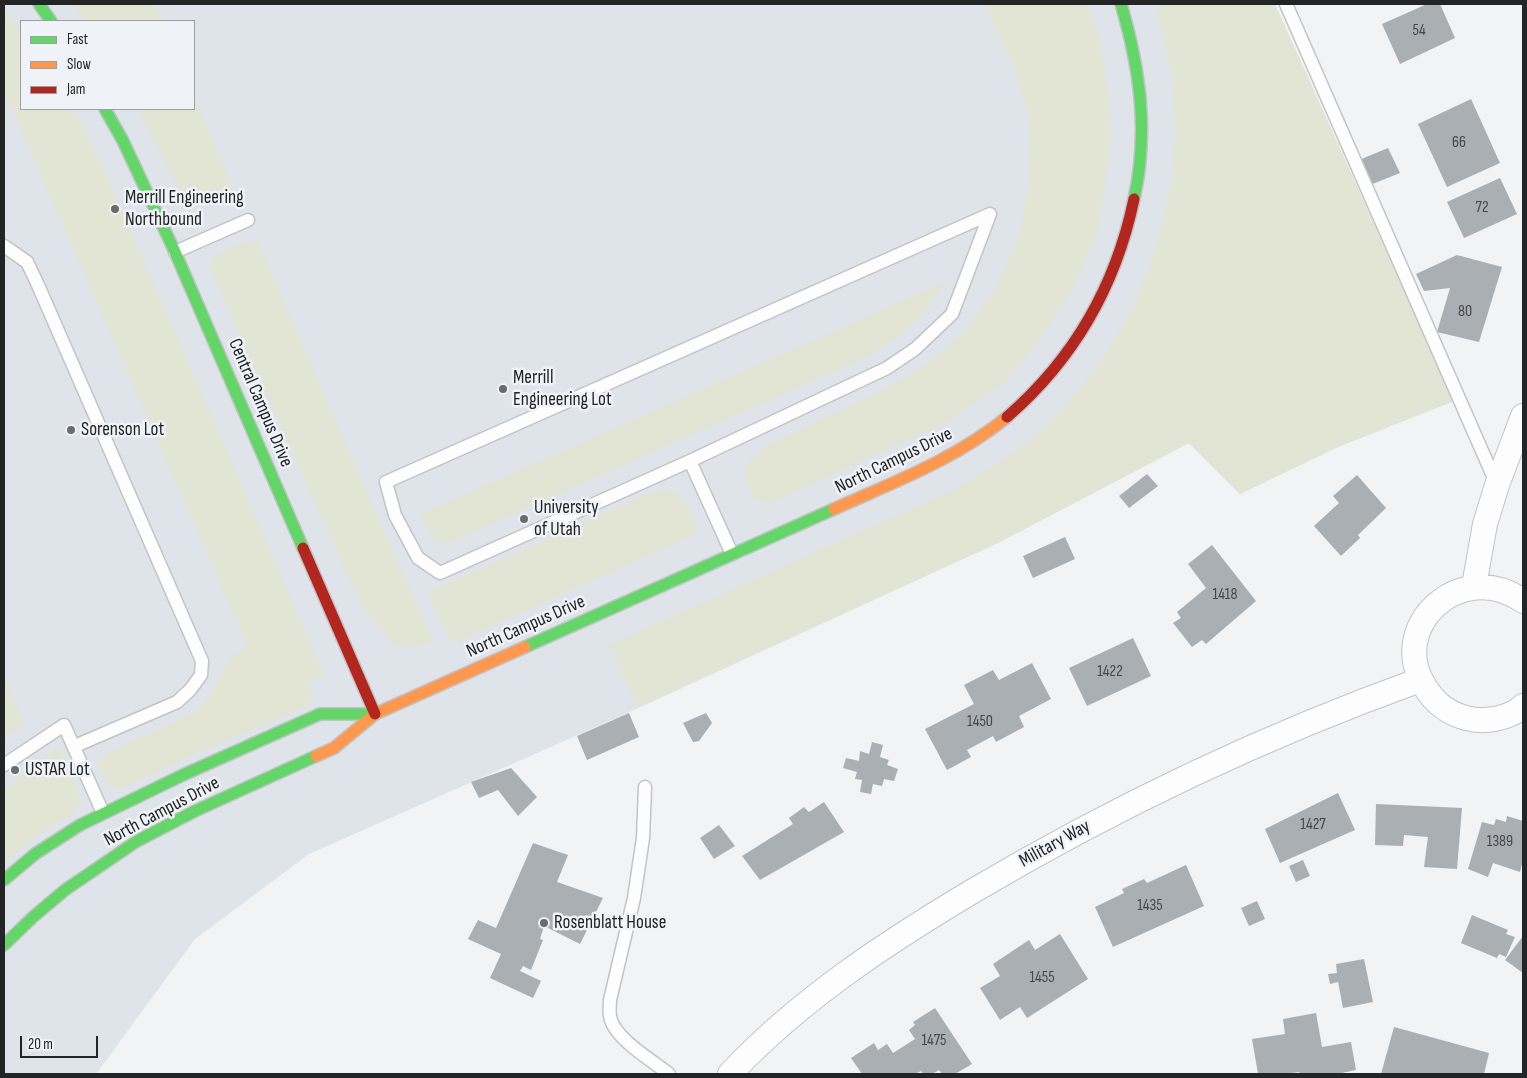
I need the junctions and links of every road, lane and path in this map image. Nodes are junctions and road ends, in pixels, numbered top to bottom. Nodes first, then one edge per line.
1 (39, 4) edge
2 (1121, 4) edge
3 (1286, 4) edge
4 (50, 20) edge
5 (107, 110) edge
6 (248, 220) dead end
7 (4, 246) edge
8 (175, 252) junction
9 (1523, 416) edge
10 (690, 461) junction
11 (1497, 485) junction
12 (732, 554) junction
13 (1474, 586) junction
14 (1523, 601) edge
15 (1420, 680) junction
16 (1522, 709) edge
17 (375, 714) junction
18 (74, 746) junction
19 (4, 766) edge
20 (645, 787) dead end
21 (104, 813) junction
22 (4, 880) edge
23 (33, 916) junction
24 (4, 928) edge
25 (4, 945) edge
26 (739, 1071) edge
27 (669, 1074) edge

1 - 4 main road
2 - 12 main road, North Campus Drive
3 - 11 lane
5 - 8 main road, Central Campus Drive
6 - 8 lane
7 - 18 lane
8 - 17 main road, Central Campus Drive
9 - 11 street
10 - 10 lane
10 - 12 lane
11 - 13 street
12 - 17 main road, North Campus Drive
13 - 14 street
13 - 15 street
15 - 16 street
15 - 26 street, Military Way
17 - 21 main road, North Campus Drive
17 - 23 main road, North Campus Drive
18 - 19 lane
18 - 21 lane
20 - 27 lane
21 - 22 main road, North Campus Drive
23 - 24 main road
23 - 25 main road, North Campus Drive

